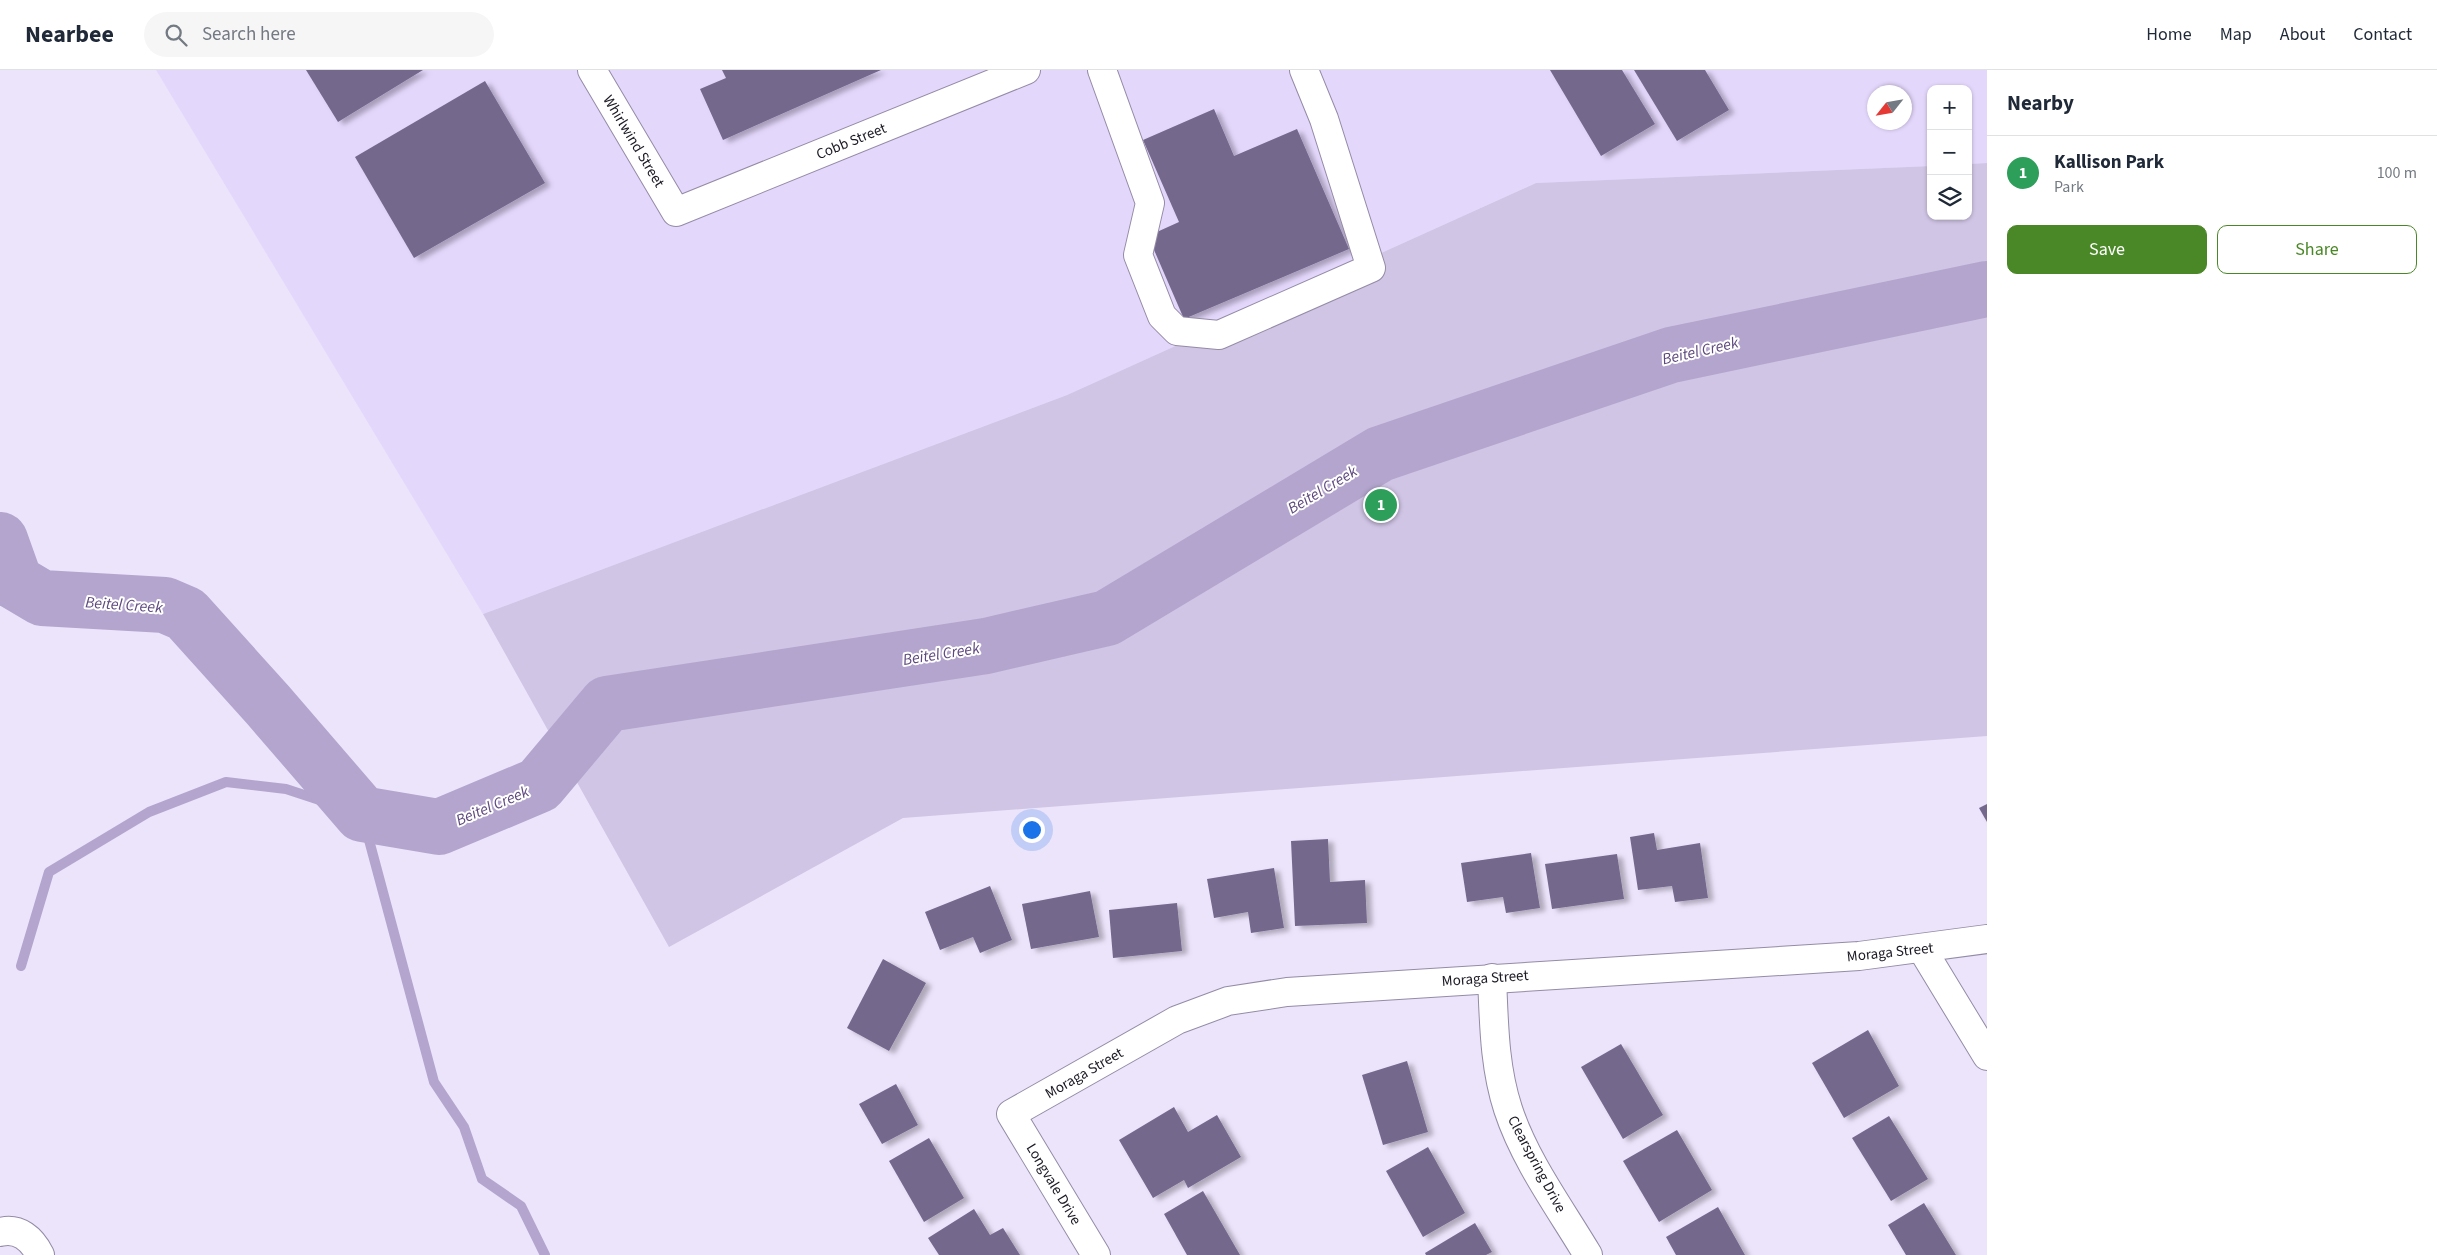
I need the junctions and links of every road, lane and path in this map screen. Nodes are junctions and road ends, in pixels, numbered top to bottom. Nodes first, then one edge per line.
1 (592, 70) edge
2 (1026, 70) edge
3 (1102, 70) edge
4 (1304, 70) edge
5 (676, 212) joint
6 (1987, 940) edge
7 (1922, 949) junction
8 (1492, 978) junction
9 (1987, 1056) edge
10 (1012, 1114) joint
11 (0, 1232) edge
12 (40, 1255) edge
13 (1096, 1255) edge
14 (1588, 1255) edge

1 - 5 street, Whirlwind Street
2 - 5 street, Cobb Street
3 - 4 street
6 - 7 street, Moraga Street
7 - 8 street, Moraga Street
7 - 9 street
8 - 10 street, Moraga Street
8 - 14 street, Clearspring Drive
10 - 13 street, Longvale Drive
11 - 12 street

